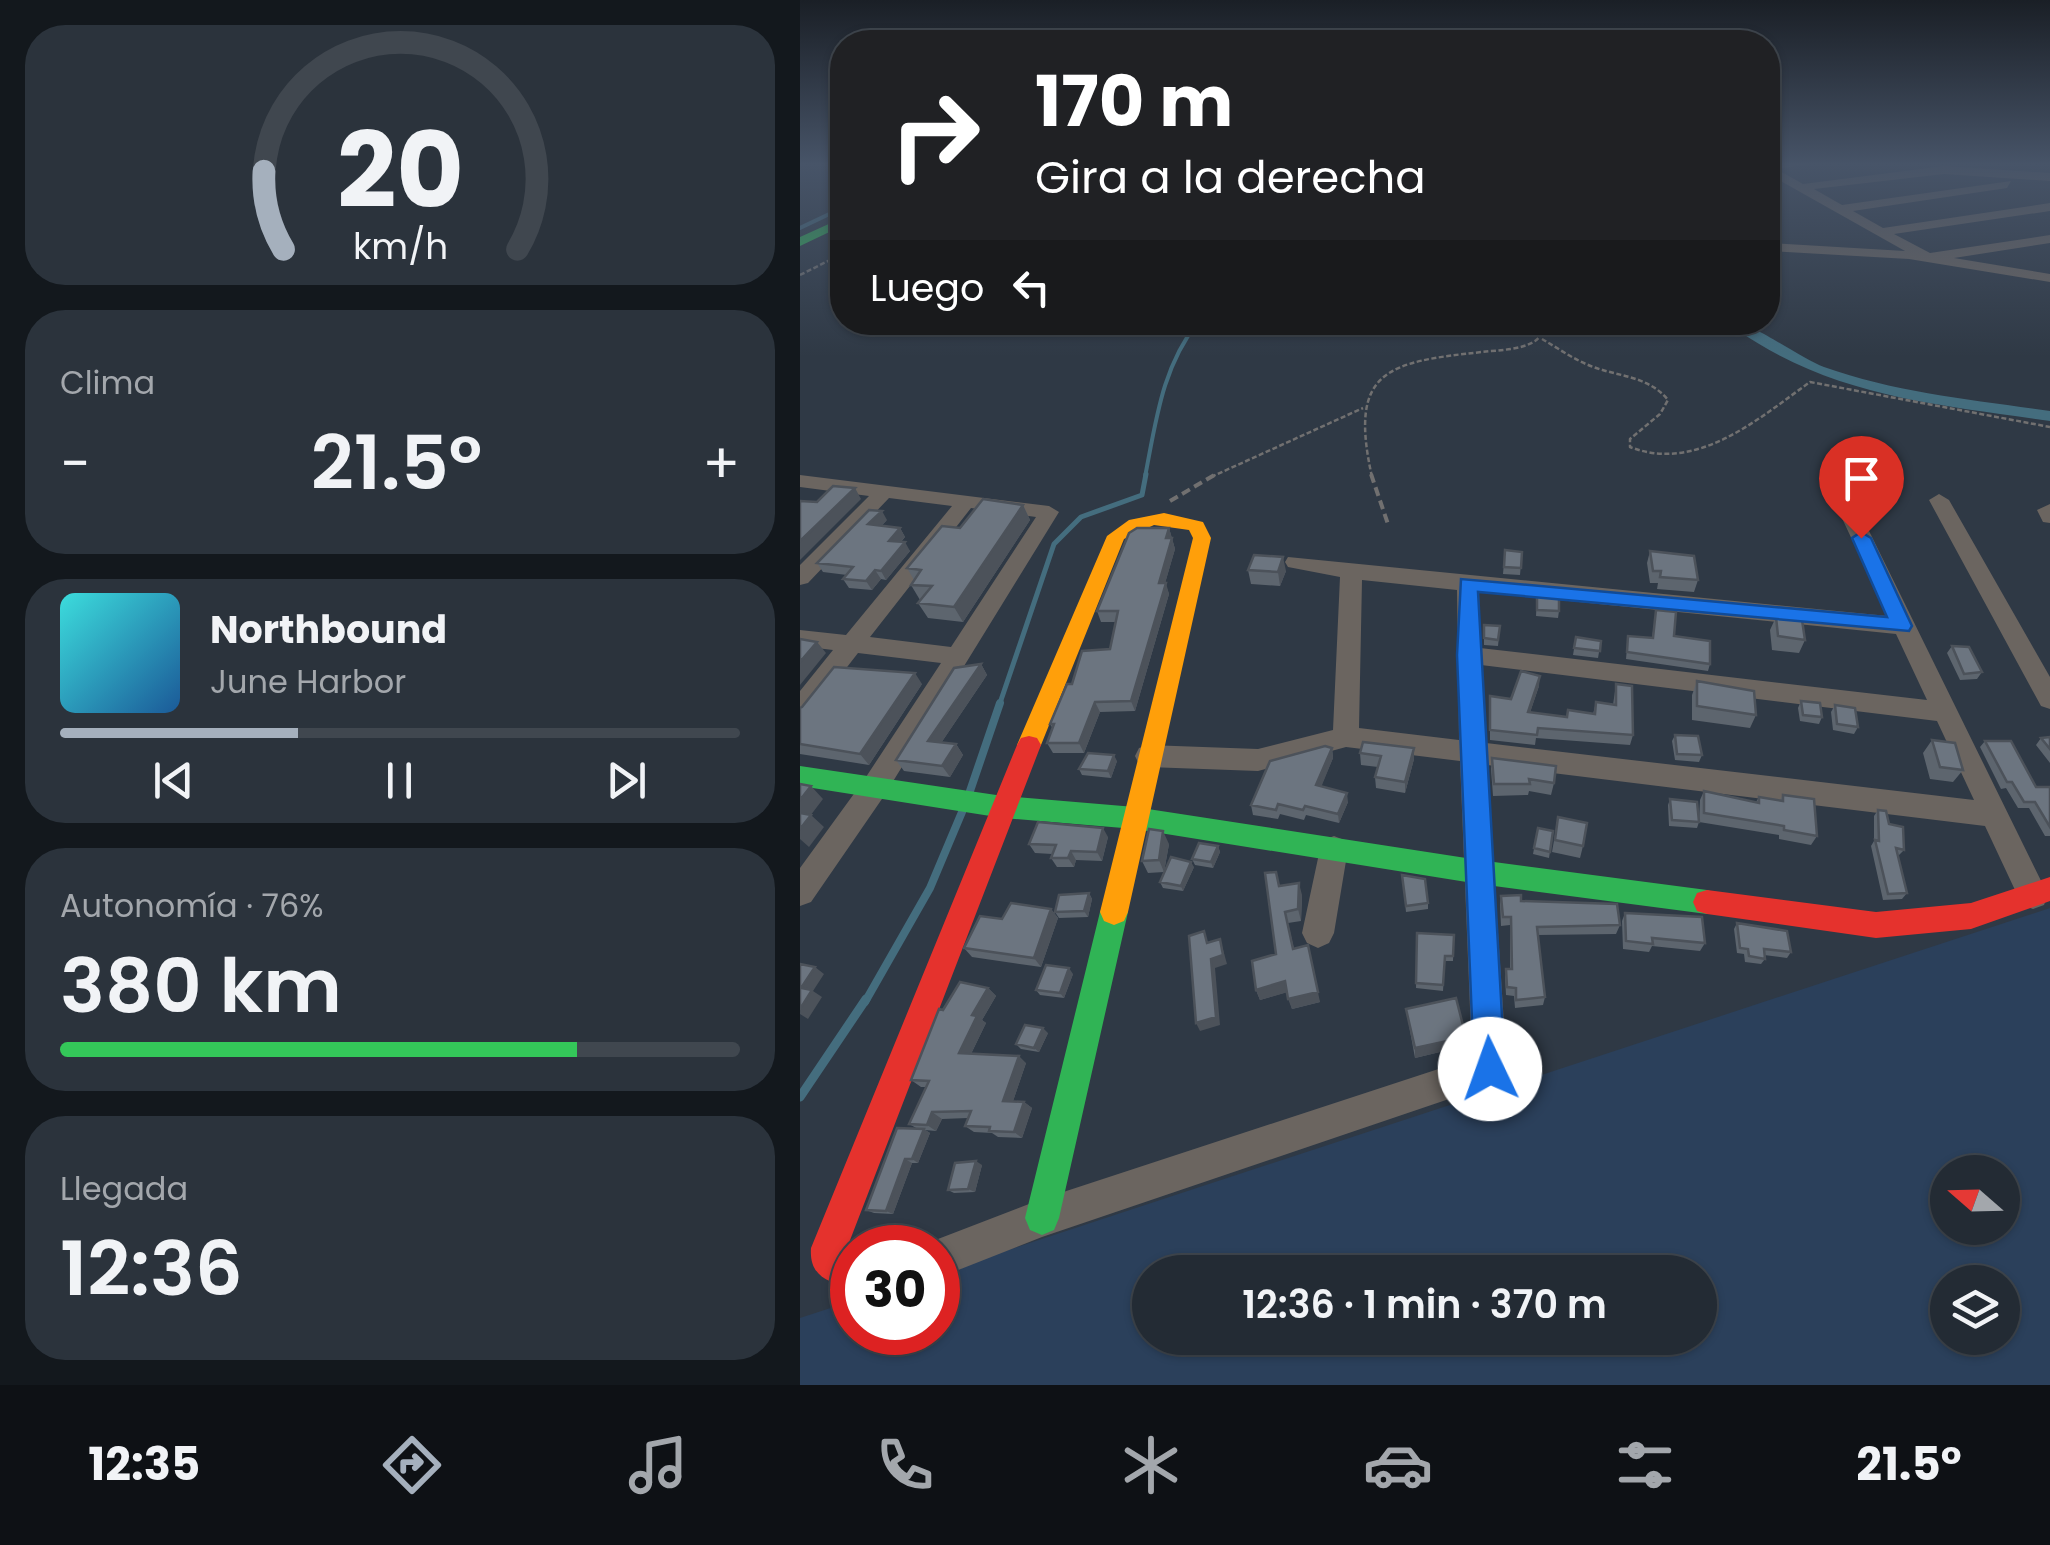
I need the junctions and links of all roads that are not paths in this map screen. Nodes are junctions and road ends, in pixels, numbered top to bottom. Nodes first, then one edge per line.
1 (1872, 228) edge
2 (1909, 228) edge
3 (830, 231) edge
4 (1880, 232) junction
5 (830, 233) edge
6 (2050, 235) edge
7 (800, 242) edge
8 (1780, 248) edge
9 (800, 250) edge
10 (1928, 258) junction
11 (2050, 278) edge
12 (1834, 480) dead end
13 (800, 481) edge
14 (886, 490) junction
15 (1939, 500) dead end
16 (965, 503) junction
17 (1296, 562) dead end
18 (1351, 572) junction
19 (800, 578) edge
20 (1468, 584) junction
21 (1902, 626) junction
22 (800, 638) edge
23 (851, 645) junction
24 (1468, 655) junction
25 (957, 656) junction
26 (2050, 699) edge
27 (800, 709) edge
28 (1942, 712) junction
29 (1346, 737) junction
30 (1473, 750) junction
31 (1148, 756) junction
32 (800, 776) edge
33 (874, 788) junction
34 (1003, 807) junction
35 (1996, 815) junction
36 (1135, 818) junction
37 (1334, 848) junction
38 (1480, 872) junction
39 (800, 892) edge
40 (2042, 892) edge
41 (1318, 933) dead end
42 (1042, 1218) junction
43 (838, 1225) edge
44 (960, 1250) edge

1 - 4 street
2 - 4 street
3 - 7 street
4 - 10 street
5 - 9 street
6 - 10 street
8 - 10 street
10 - 11 street
12 - 21 street
13 - 14 street
14 - 16 street
14 - 19 street
15 - 26 street
16 - 23 street
16 - 25 street
17 - 18 street
18 - 20 street
18 - 29 street
20 - 21 street
20 - 24 street
21 - 28 street
22 - 23 street
23 - 25 street
23 - 27 street
24 - 28 street
24 - 30 street
25 - 33 street
28 - 35 street
29 - 30 street
29 - 31 street
30 - 35 street
30 - 38 street
31 - 34 street
31 - 36 street
32 - 33 street
33 - 34 street
33 - 39 street
34 - 36 street
34 - 43 street
35 - 40 street
36 - 37 street
36 - 42 street
37 - 38 street
37 - 41 street
38 - 40 street
38 - 42 street
42 - 44 street

